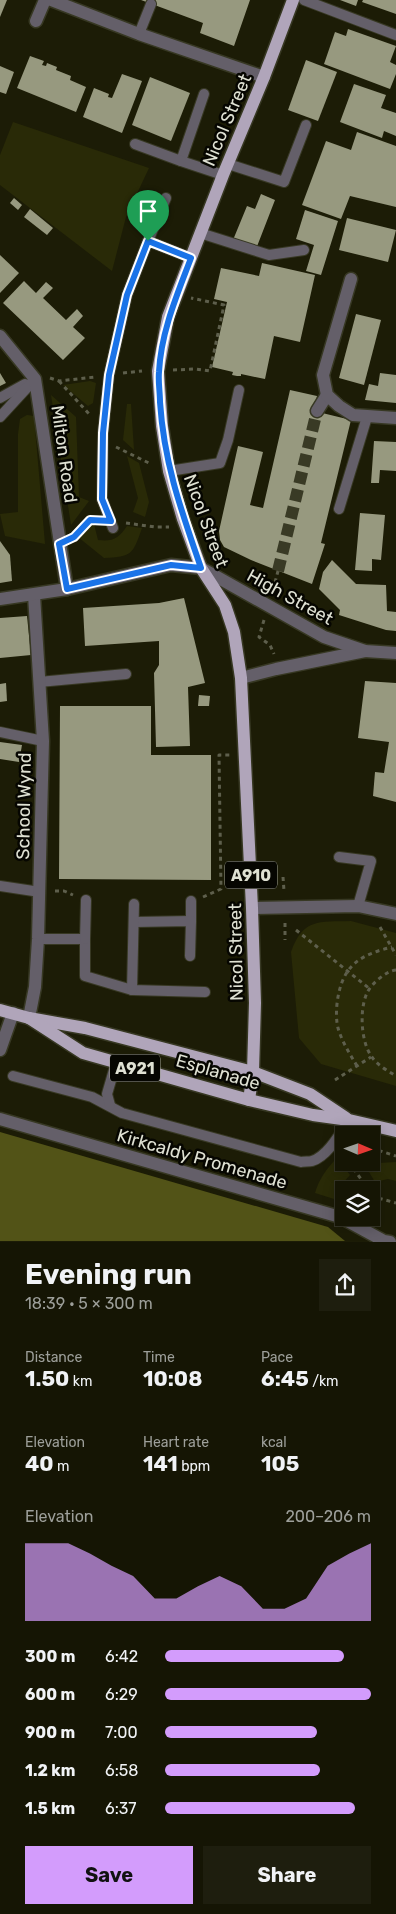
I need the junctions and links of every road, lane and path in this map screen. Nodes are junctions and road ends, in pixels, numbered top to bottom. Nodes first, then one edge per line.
1 (44, 0) edge
2 (51, 0) edge
3 (293, 0) edge
4 (304, 0) edge
5 (151, 4) dead end
6 (36, 21) dead end
7 (139, 34) junction
8 (396, 35) edge
9 (264, 77) junction
10 (204, 94) dead end
11 (306, 125) dead end
12 (135, 144) dead end
13 (181, 161) junction
14 (225, 170) junction
15 (166, 198) dead end
16 (200, 233) junction
17 (148, 241) junction
18 (304, 250) dead end
19 (191, 258) junction
20 (351, 279) dead end
21 (176, 296) junction
22 (0, 336) edge
23 (158, 371) junction
24 (120, 374) dead end
25 (101, 376) dead end
26 (35, 379) junction
27 (59, 381) junction
28 (239, 390) dead end
29 (327, 395) junction
30 (0, 398) edge
31 (317, 411) tunnel mouth
32 (0, 417) edge
33 (92, 417) dead end
34 (367, 417) junction
35 (396, 418) edge
36 (111, 444) dead end
37 (169, 471) junction
38 (339, 510) dead end
39 (112, 524) junction
40 (209, 524) dead end
41 (187, 527) junction
42 (59, 544) junction
43 (201, 568) junction
44 (67, 589) junction
45 (34, 595) junction
46 (0, 599) edge
47 (365, 651) junction
48 (396, 653) edge
49 (126, 674) dead end
50 (241, 678) junction
51 (39, 682) junction
52 (0, 732) edge
53 (43, 740) junction
54 (245, 753) junction
55 (339, 857) dead end
56 (0, 886) edge
57 (40, 892) junction
58 (86, 900) dead end
59 (191, 901) joint
60 (134, 904) dead end
61 (358, 906) junction
62 (252, 908) junction
63 (396, 914) edge
64 (191, 921) junction
65 (134, 922) junction
66 (380, 926) dead end
67 (296, 930) dead end
68 (38, 939) junction
69 (85, 939) junction
70 (392, 947) junction
71 (396, 955) edge
72 (190, 956) dead end
73 (396, 970) edge
74 (348, 971) junction
75 (370, 989) junction
76 (132, 990) junction
77 (205, 992) dead end
78 (0, 1010) edge
79 (13, 1013) junction
80 (29, 1018) junction
81 (0, 1050) edge
82 (371, 1057) junction
83 (116, 1063) junction
84 (357, 1066) junction
85 (253, 1072) junction
86 (13, 1076) dead end
87 (396, 1076) edge
88 (334, 1080) dead end
89 (249, 1100) junction
90 (110, 1106) junction
91 (0, 1119) edge
92 (349, 1120) junction
93 (396, 1131) edge
94 (380, 1151) edge
95 (396, 1156) edge
96 (380, 1199) edge
97 (396, 1203) edge
98 (390, 1242) edge

1 - 6 street
2 - 7 street
3 - 9 main road, Nicol Street / A910
4 - 8 lane
5 - 7 lane
7 - 9 street
9 - 14 main road, Nicol Street / A910
10 - 13 lane
11 - 14 lane
12 - 13 lane
13 - 14 lane
14 - 16 main road, Nicol Street / A910
15 - 17 lane
16 - 18 lane
16 - 19 main road, Nicol Street / A910
17 - 19 lane
17 - 39 lane
19 - 21 main road, Nicol Street / A910
20 - 29 street
21 - 23 main road, Nicol Street / A910
21 - 23 path
22 - 26 street
23 - 24 path
23 - 37 main road, Nicol Street / A910
25 - 27 path
26 - 27 path
26 - 30 lane
26 - 32 lane
26 - 42 street, Milton Road
27 - 33 path
28 - 37 lane
29 - 31 street
29 - 34 street
34 - 35 street
34 - 38 lane
36 - 37 path
37 - 41 main road, Nicol Street / A910
39 - 41 path
39 - 42 path
40 - 41 path
41 - 43 main road, Nicol Street / A910
42 - 44 street, Milton Road
43 - 44 street
43 - 47 street, High Street
43 - 50 main road, Nicol Street / A910
44 - 45 street
45 - 46 street
45 - 51 street, School Wynd
47 - 48 street, High Street
47 - 50 street, High Street
49 - 51 lane
50 - 54 main road, Nicol Street / A910
51 - 53 street, School Wynd
52 - 53 lane
53 - 57 street, School Wynd
54 - 59 path
54 - 62 main road, Nicol Street / A910
55 - 61 lane
56 - 57 lane
57 - 68 street, School Wynd
58 - 69 lane
59 - 64 lane
60 - 65 lane
61 - 62 street
61 - 63 street
62 - 85 main road, Nicol Street / A910
64 - 65 lane
64 - 72 lane
65 - 76 lane
66 - 70 path
67 - 74 path
68 - 69 lane
68 - 80 street, School Wynd
69 - 76 lane
70 - 71 path
70 - 74 path
73 - 75 path
74 - 75 path
74 - 84 path
75 - 82 path
76 - 77 lane
78 - 79 main road, Esplanade / A921
79 - 80 main road, Esplanade / A921
79 - 81 street
80 - 83 main road, Esplanade / A921
80 - 85 main road, Esplanade / A921
82 - 84 path
82 - 87 path
83 - 89 main road, Esplanade / A921
83 - 90 lane
84 - 88 path
85 - 89 main road, Nicol Street
85 - 92 main road, Esplanade / A921
86 - 90 lane
89 - 92 main road, Esplanade / A921
90 - 92 lane
91 - 98 street, Kirkcaldy Promenade
92 - 93 main road, Esplanade / A921
94 - 95 path
96 - 97 path

